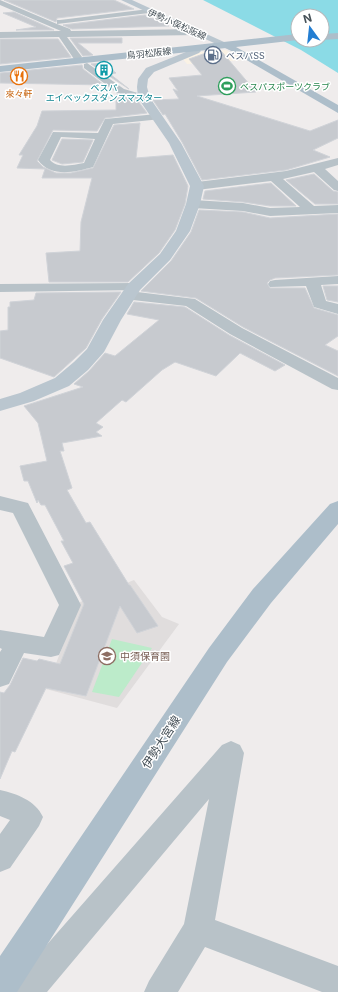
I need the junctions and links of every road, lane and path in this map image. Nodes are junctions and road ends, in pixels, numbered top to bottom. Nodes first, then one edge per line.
1 (125, 0) edge
2 (0, 2) edge
3 (149, 11) junction
4 (49, 23) junction
5 (28, 24) dead end
6 (197, 32) junction
7 (71, 33) junction
8 (61, 34) junction
9 (0, 35) edge
10 (290, 40) edge
11 (227, 46) junction
12 (196, 51) junction
13 (77, 58) dead end
14 (87, 66) dead end
15 (0, 70) edge
16 (144, 98) junction
17 (338, 110) edge
18 (157, 117) junction
19 (102, 136) junction
20 (338, 162) edge
21 (317, 169) junction
22 (275, 178) junction
23 (196, 186) junction
24 (338, 187) edge
25 (193, 204) junction
26 (338, 209) edge
27 (311, 210) junction
28 (338, 280) edge
29 (312, 281) junction
30 (275, 284) dead end
31 (0, 288) edge
32 (131, 292) junction
33 (338, 309) edge
34 (338, 385) edge
35 (0, 405) edge
36 (0, 503) edge
37 (338, 509) edge
38 (9, 640) edge
39 (0, 677) edge
40 (0, 803) edge
41 (0, 858) edge
42 (198, 929) junction
43 (338, 982) edge
44 (0, 987) edge
45 (26, 992) edge
46 (160, 992) edge

1 - 3 street, 伊勢小俣松阪線
2 - 4 street
3 - 4 street
3 - 6 street, 伊勢小俣松阪線
4 - 5 street
4 - 7 street
6 - 7 street
6 - 11 street, 伊勢小俣松阪線
7 - 8 street
8 - 9 street
8 - 13 street
10 - 11 main road, 鳥羽松阪線
11 - 12 main road, 鳥羽松阪線
11 - 15 main road, 鳥羽松阪線
11 - 17 main road
12 - 15 main road, 鳥羽松阪線
12 - 16 street
14 - 16 street
16 - 18 street
18 - 19 street
18 - 23 street
19 - 19 street
20 - 21 street
21 - 22 street
21 - 24 street
22 - 23 street
22 - 27 street
23 - 25 street
25 - 27 street
25 - 32 street
26 - 27 street
28 - 29 street
29 - 30 street
29 - 33 street
31 - 32 street
32 - 34 street
32 - 35 street
36 - 38 street
37 - 44 main road, 伊勢大宮線
38 - 39 street
40 - 41 street
42 - 43 street
42 - 45 street
42 - 46 street

